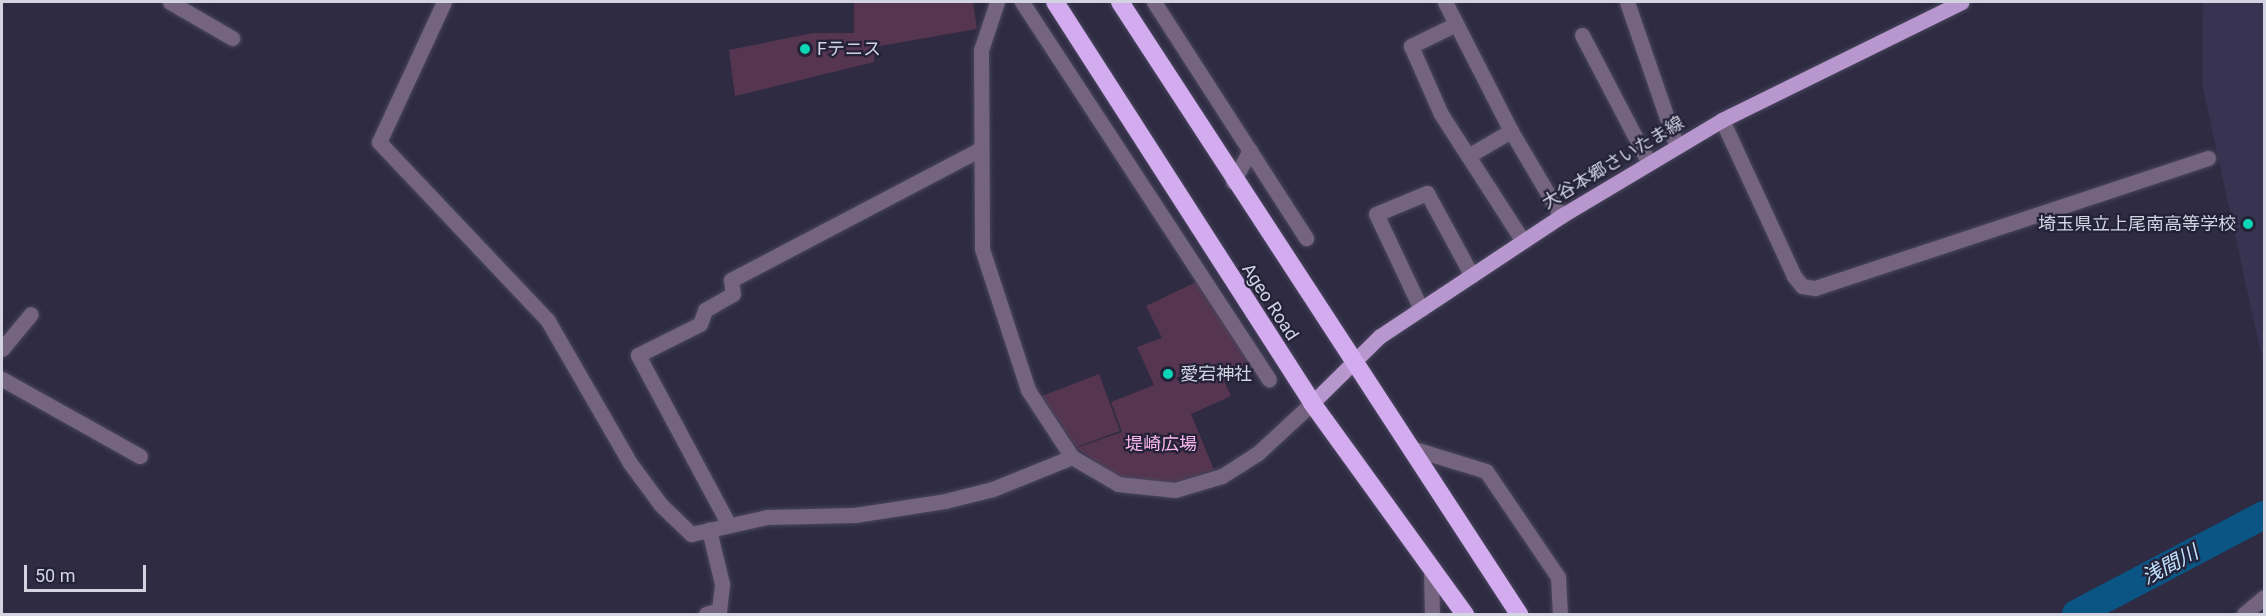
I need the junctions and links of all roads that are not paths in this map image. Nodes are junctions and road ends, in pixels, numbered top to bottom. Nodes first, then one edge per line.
1 (170, 2) edge
2 (444, 2) edge
3 (997, 2) edge
4 (1022, 2) edge
5 (1055, 2) edge
6 (1120, 2) edge
7 (1154, 2) edge
8 (1445, 2) edge
9 (1627, 2) edge
10 (1962, 2) edge
11 (1454, 25) junction
12 (1582, 35) dead end
13 (232, 38) dead end
14 (1722, 120) junction
15 (1510, 131) junction
16 (1677, 147) junction
17 (979, 150) junction
18 (1250, 150) junction
19 (1468, 156) junction
20 (2208, 158) dead end
21 (1649, 163) junction
22 (1233, 182) junction
23 (1561, 216) junction
24 (1306, 238) dead end
25 (1523, 241) junction
26 (1472, 276) junction
27 (1248, 306) junction
28 (1421, 309) junction
29 (1224, 312) junction
30 (31, 314) dead end
31 (2, 349) edge
32 (1352, 365) junction
33 (2, 379) edge
34 (1269, 379) dead end
35 (1312, 403) junction
36 (1411, 448) junction
37 (140, 456) dead end
38 (1072, 457) junction
39 (729, 525) junction
40 (709, 530) junction
41 (1431, 571) junction
42 (2265, 597) edge
43 (706, 615) edge
44 (1432, 615) edge
45 (1465, 615) edge
46 (1519, 615) edge
47 (1560, 615) edge
48 (2244, 615) edge

1 - 13 street
2 - 40 street
3 - 17 street
4 - 29 street
5 - 27 highway, Ageo Road
6 - 22 highway, Ageo Road
7 - 18 street
8 - 11 street
9 - 16 street
10 - 14 main road, 大谷本郷さいたま線
11 - 15 street
11 - 19 street
12 - 21 street
14 - 16 main road, 大谷本郷さいたま線
14 - 20 street
15 - 19 street
15 - 23 street
16 - 21 main road, 大谷本郷さいたま線
17 - 38 street
17 - 39 street
18 - 22 street
18 - 24 street
19 - 25 street
21 - 23 main road, 大谷本郷さいたま線
22 - 32 highway, Ageo Road
23 - 25 main road, 大谷本郷さいたま線
25 - 26 main road, 大谷本郷さいたま線
26 - 28 main road, 大谷本郷さいたま線
26 - 28 street
27 - 29 street
27 - 35 highway, Ageo Road
28 - 32 main road, 大谷本郷さいたま線
29 - 34 street
30 - 31 street
32 - 35 main road, 大谷本郷さいたま線
32 - 36 highway, Ageo Road
33 - 37 street
35 - 38 street
35 - 41 highway, Ageo Road
36 - 46 highway, Ageo Road
36 - 47 street
38 - 39 street
39 - 40 street
40 - 43 street
41 - 44 street
41 - 45 highway, Ageo Road
42 - 48 street

